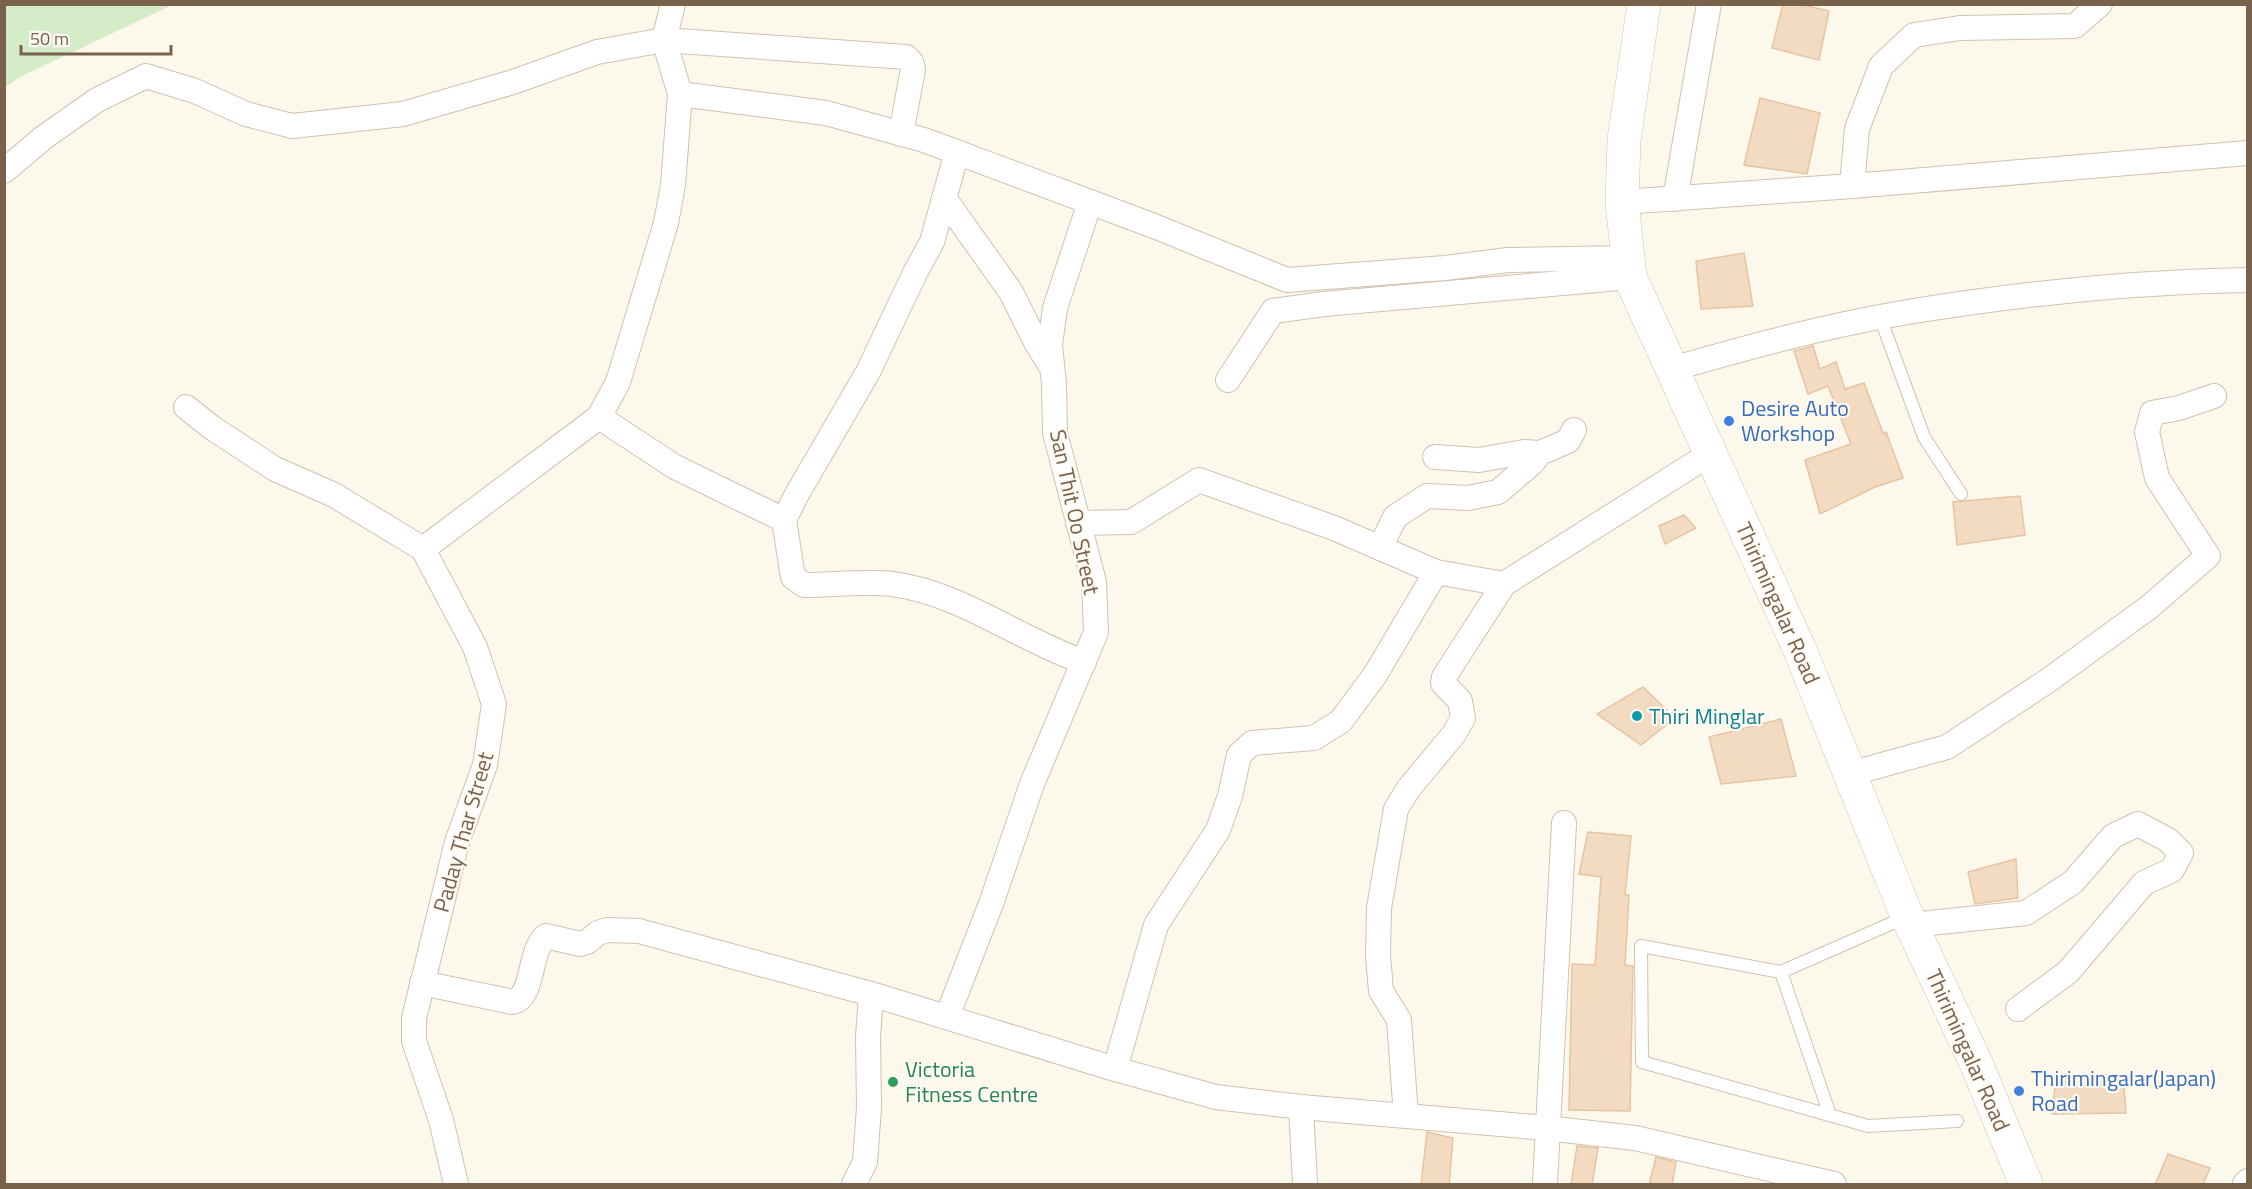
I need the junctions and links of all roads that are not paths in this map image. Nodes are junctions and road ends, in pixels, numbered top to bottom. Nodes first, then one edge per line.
1 (673, 4) edge
2 (1644, 4) edge
3 (1709, 4) edge
4 (2100, 4) edge
5 (664, 40) junction
6 (680, 94) junction
7 (901, 134) junction
8 (957, 152) junction
9 (2247, 153) edge
10 (4, 171) edge
11 (1852, 186) junction
12 (944, 198) junction
13 (1675, 199) junction
14 (1090, 202) junction
15 (1622, 202) junction
16 (1629, 267) junction
17 (2247, 280) edge
18 (1880, 317) junction
19 (1672, 369) junction
20 (1053, 371) junction
21 (1228, 380) dead end
22 (2214, 396) dead end
23 (186, 407) dead end
24 (599, 417) junction
25 (1574, 430) dead end
26 (1540, 453) junction
27 (1710, 454) junction
28 (1435, 457) dead end
29 (1961, 494) dead end
30 (784, 520) junction
31 (1078, 523) junction
32 (1380, 548) junction
33 (423, 549) junction
34 (1436, 572) junction
35 (1504, 584) junction
36 (1084, 662) junction
37 (1849, 774) junction
38 (1564, 823) dead end
39 (1909, 920) junction
40 (1781, 972) junction
41 (422, 983) junction
42 (871, 994) junction
43 (2018, 1009) dead end
44 (947, 1017) junction
45 (1115, 1070) junction
46 (1301, 1107) junction
47 (1830, 1115) junction
48 (1406, 1116) junction
49 (1957, 1121) dead end
50 (1546, 1128) junction
51 (456, 1185) edge
52 (854, 1185) edge
53 (1305, 1185) edge
54 (1545, 1185) edge
55 (1834, 1185) edge
56 (2026, 1185) edge

1 - 5 street
2 - 15 street, Thirimingalar Road
3 - 13 street
4 - 11 street
5 - 6 street
5 - 7 street
5 - 10 street
6 - 7 street
6 - 24 street
7 - 8 street
8 - 12 street
8 - 14 street
9 - 11 street
11 - 13 street
12 - 20 street
12 - 30 street
13 - 15 street
14 - 16 street
14 - 20 street, San Thit Oo Street
15 - 16 street, Thirimingalar Road
16 - 19 street, Thirimingalar Road
16 - 21 street
17 - 18 street
18 - 19 street
18 - 29 lane
19 - 27 street, Thirimingalar Road
20 - 31 street, San Thit Oo Street
22 - 37 street
23 - 33 street
24 - 30 street
24 - 33 street
25 - 26 street
26 - 28 street
26 - 32 street
27 - 35 street
27 - 37 street, Thirimingalar Road
30 - 36 street
31 - 32 street
31 - 36 street, San Thit Oo Street
32 - 34 street
33 - 41 street, Paday Thar Street
34 - 35 street
34 - 45 street
35 - 48 street
36 - 44 street, San Thit Oo Street
37 - 39 street, Thirimingalar Road
38 - 50 street
39 - 40 lane
39 - 43 street
39 - 56 street, Thirimingalar Road
40 - 47 lane
40 - 47 lane
41 - 42 street
41 - 51 street, Paday Thar Street
42 - 44 street
42 - 52 street
44 - 45 street
45 - 46 street
46 - 48 street
46 - 53 street
47 - 49 lane
48 - 50 street
50 - 54 street
50 - 55 street

